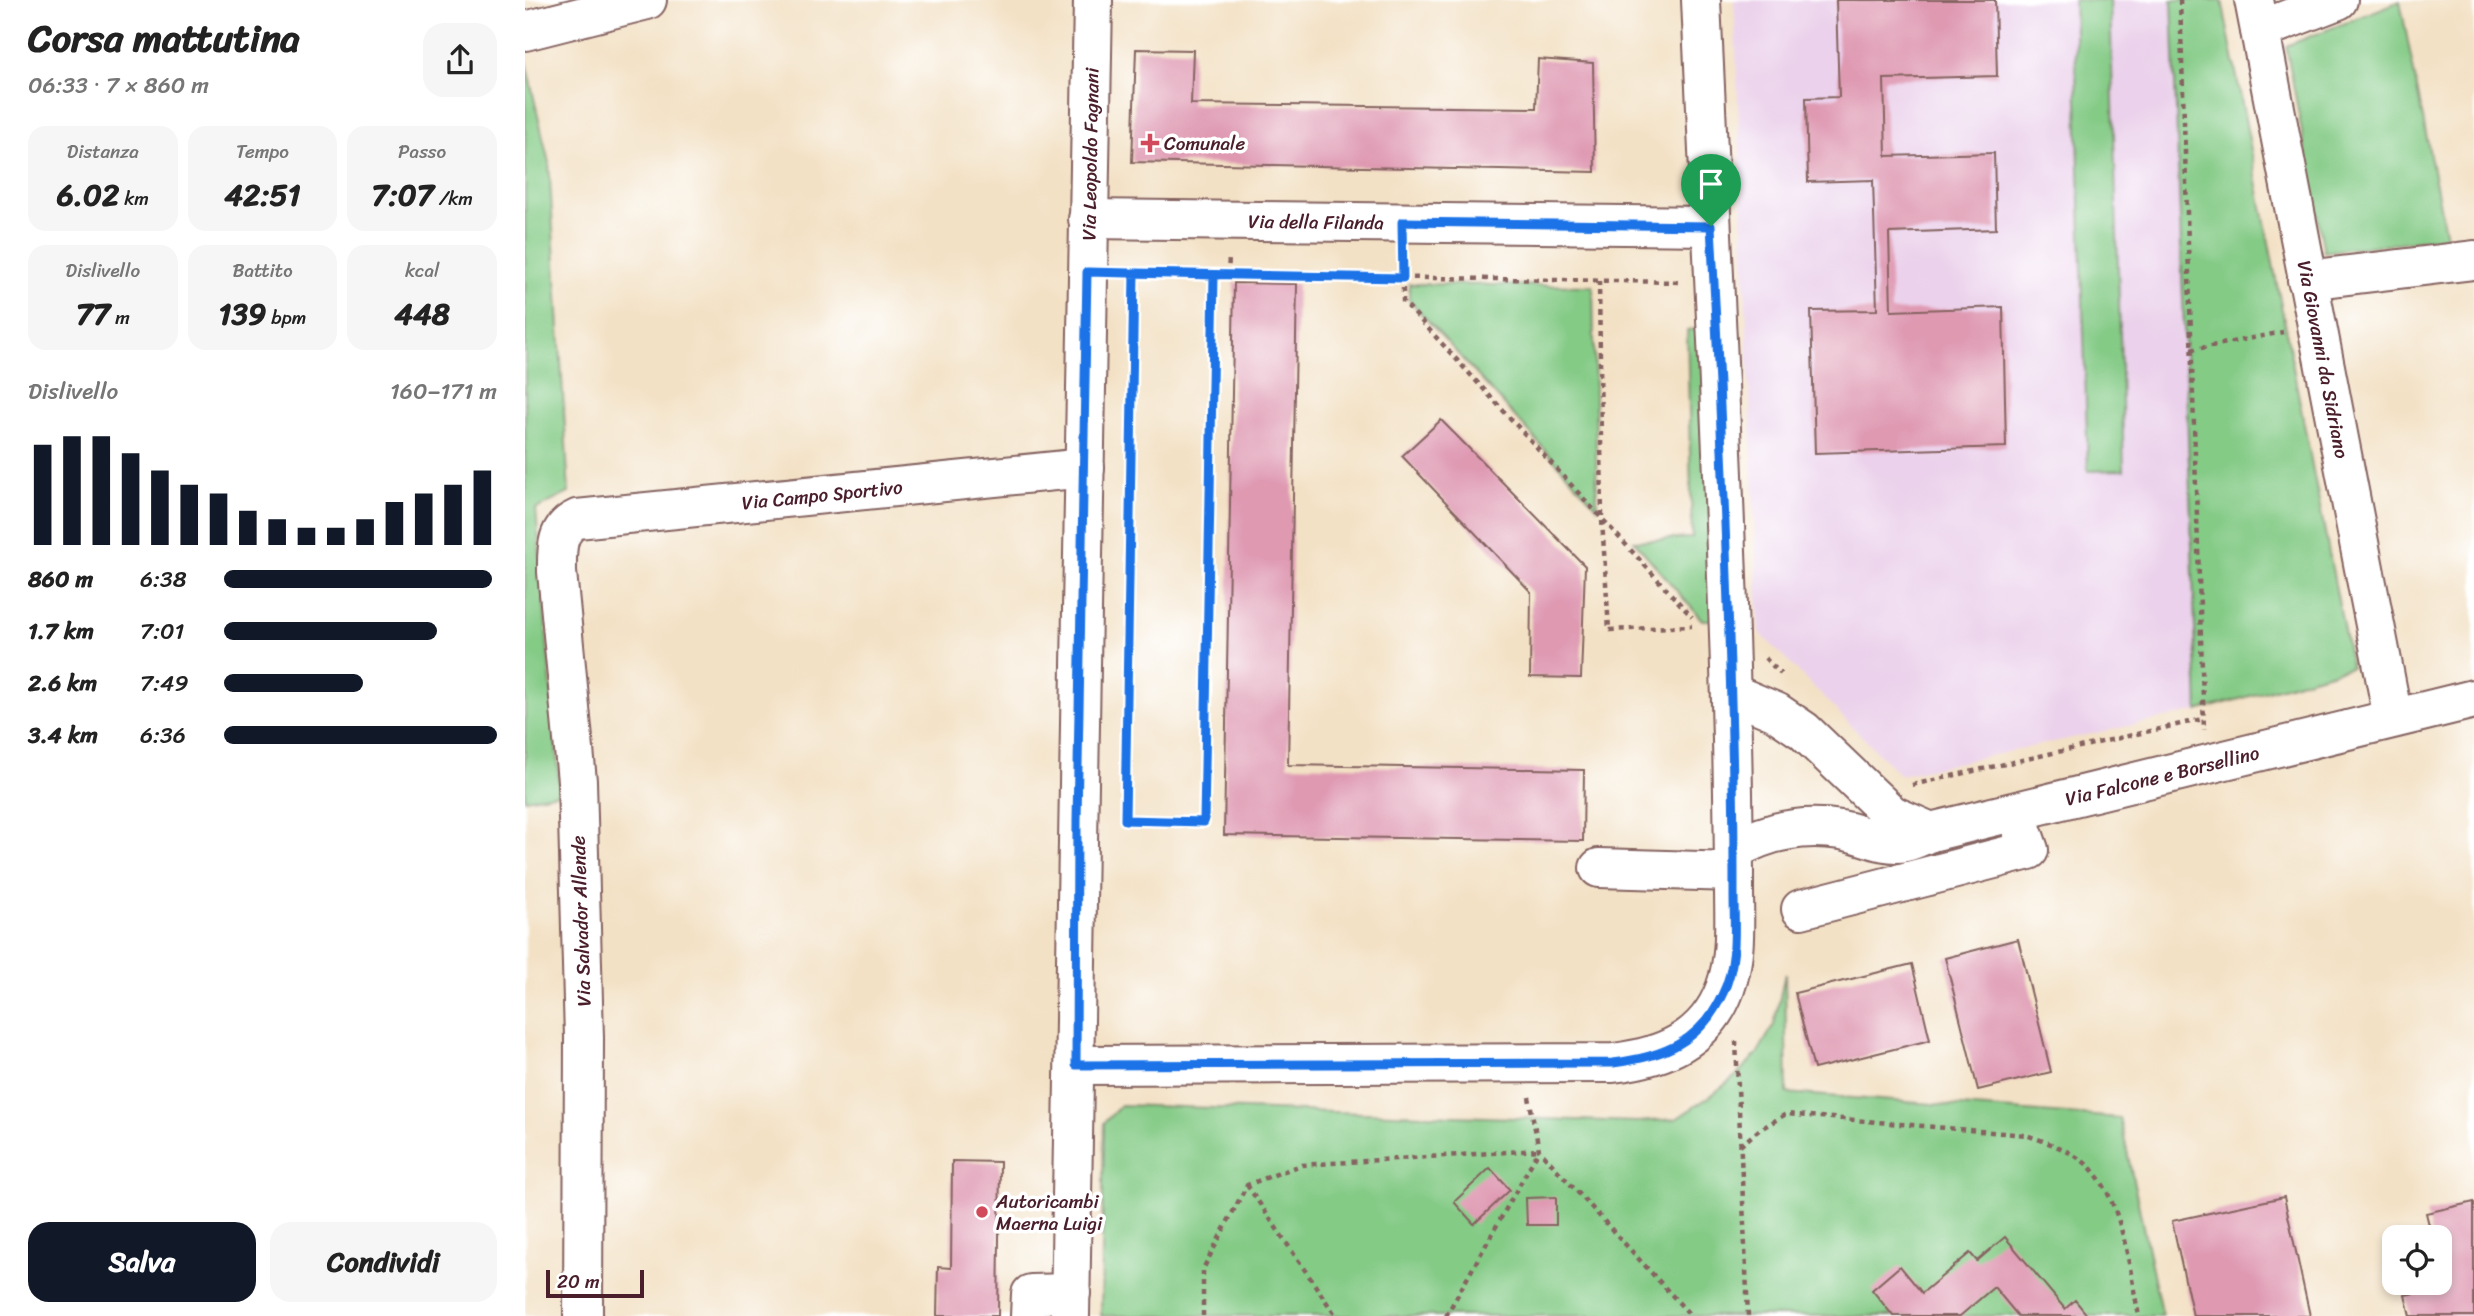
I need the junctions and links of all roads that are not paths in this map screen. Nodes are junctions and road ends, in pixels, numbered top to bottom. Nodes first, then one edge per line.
1 (647, 0) edge
2 (1093, 0) edge
3 (1701, 0) edge
4 (2338, 0) edge
5 (2257, 15) edge
6 (525, 32) edge
7 (1088, 219) junction
8 (1711, 226) junction
9 (2474, 260) edge
10 (2307, 279) junction
11 (1084, 468) junction
12 (564, 529) joint
13 (1731, 693) junction
14 (2474, 699) edge
15 (2393, 718) junction
16 (2016, 813) junction
17 (1931, 832) junction
18 (1735, 861) junction
19 (1599, 868) dead end
20 (1801, 909) dead end
21 (1076, 1065) junction
22 (1070, 1304) edge
23 (583, 1316) edge
24 (1030, 1316) edge

1 - 6 street
2 - 7 street, Via Leopoldo Fagnani
3 - 8 street
4 - 5 street
5 - 10 street, Via Giovanni da Sidriano
7 - 8 street, Via della Filanda
7 - 11 street, Via Leopoldo Fagnani
8 - 13 street
9 - 10 street
10 - 15 street, Via Giovanni da Sidriano
11 - 12 street, Via Campo Sportivo
11 - 21 street, Via Leopoldo Fagnani
12 - 23 street, Via Salvador Allende
13 - 17 street
13 - 18 street
14 - 15 street, Via Falcone e Borsellino
15 - 16 street, Via Falcone e Borsellino
16 - 17 street, Via Falcone e Borsellino
16 - 20 street
17 - 18 street, Via Falcone e Borsellino
18 - 19 street
18 - 21 street
21 - 22 street, Via Leopoldo Fagnani
22 - 24 street

